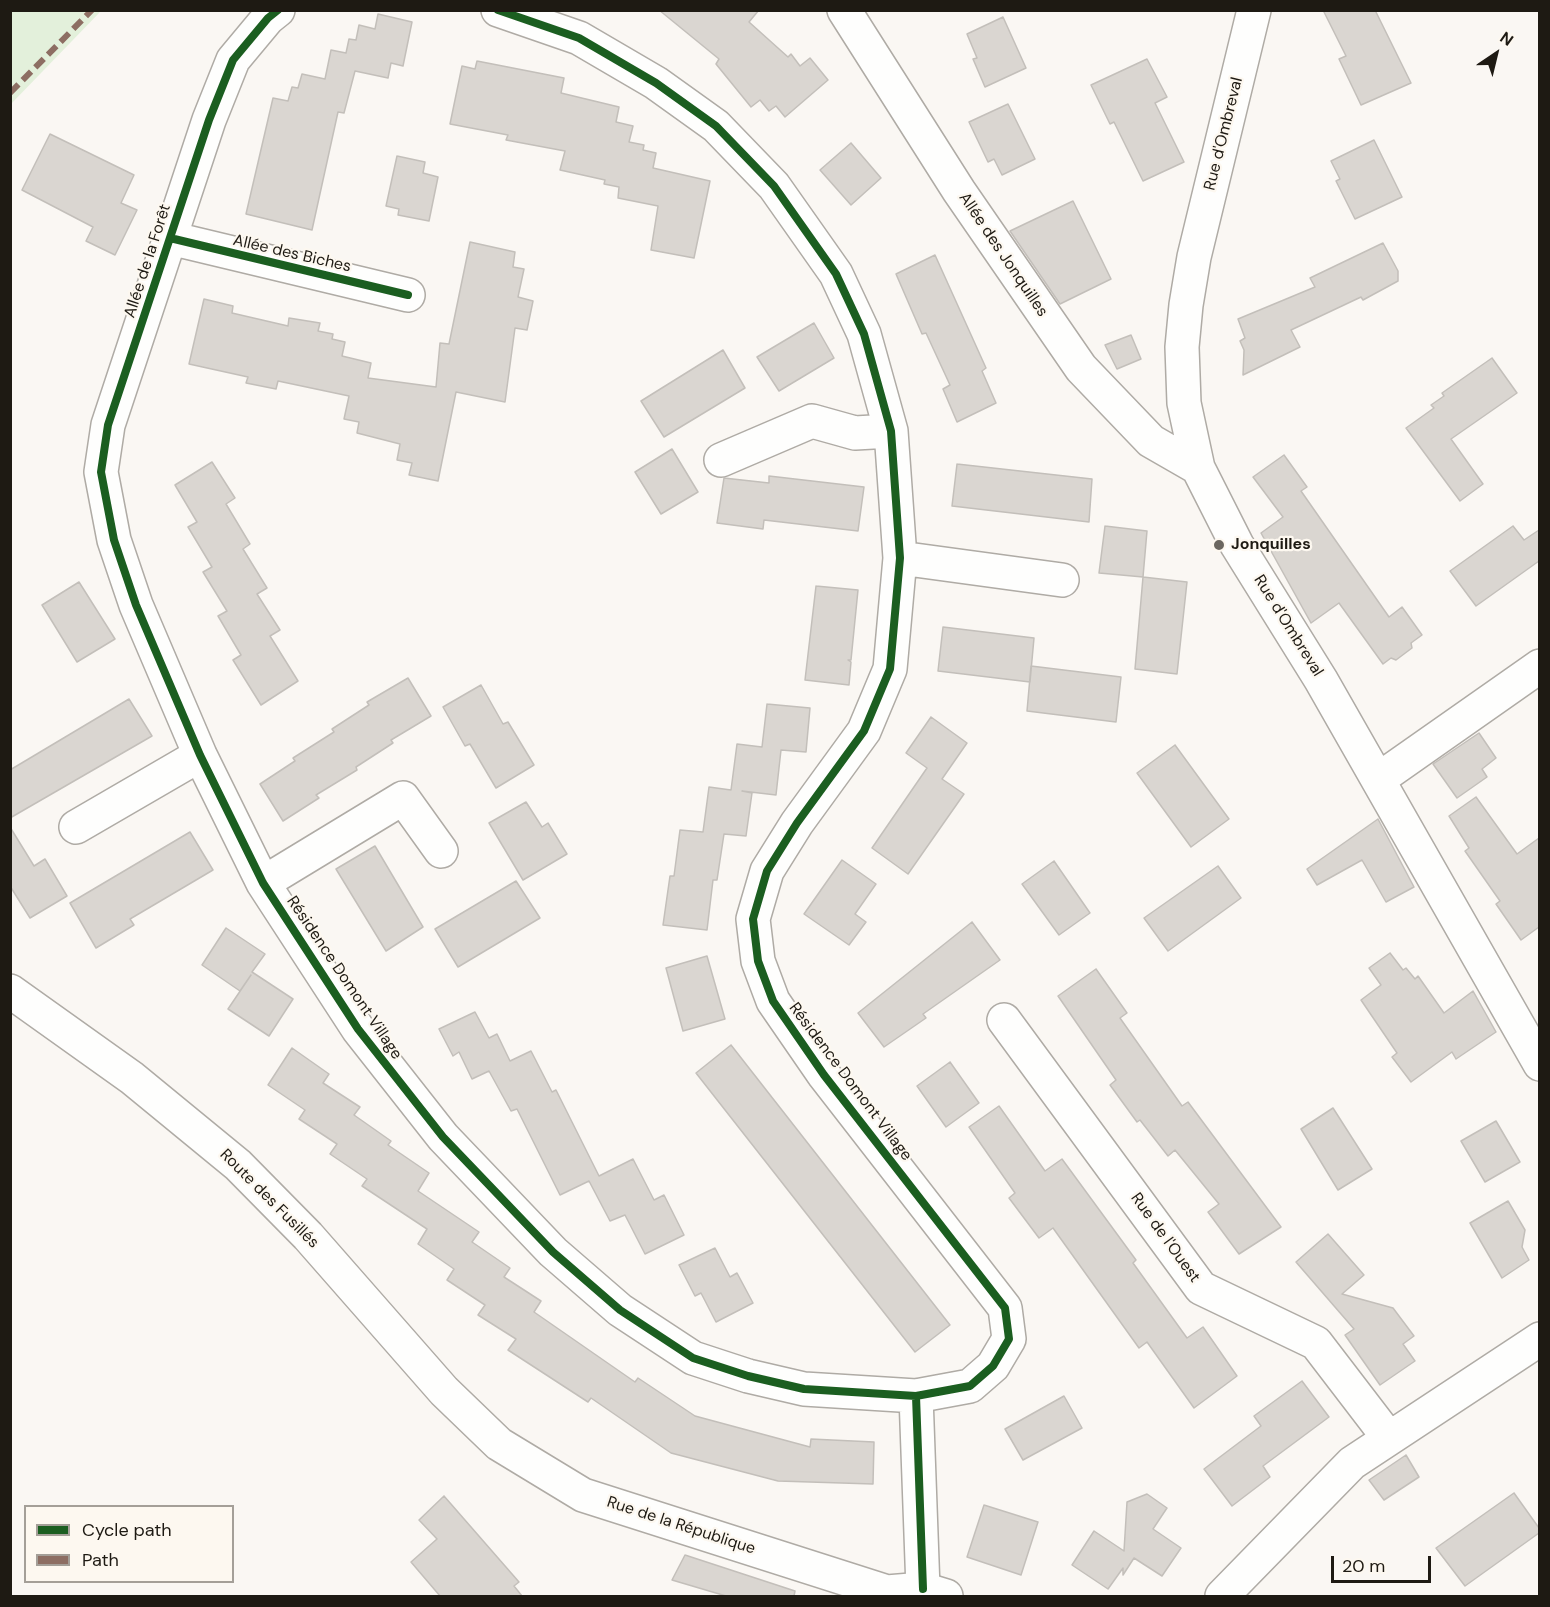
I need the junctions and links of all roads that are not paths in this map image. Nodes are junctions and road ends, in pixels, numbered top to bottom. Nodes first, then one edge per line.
1 (278, 10) edge
2 (498, 10) edge
3 (844, 10) edge
4 (1254, 10) edge
5 (170, 238) junction
6 (408, 295) dead end
7 (891, 431) junction
8 (722, 460) dead end
9 (1198, 468) junction
10 (114, 540) joint
11 (900, 558) junction
12 (1062, 580) dead end
13 (1539, 666) edge
14 (201, 755) junction
15 (1379, 779) junction
16 (76, 827) dead end
17 (441, 851) dead end
18 (263, 884) junction
19 (10, 992) edge
20 (1004, 1020) dead end
21 (1539, 1064) edge
22 (1539, 1340) edge
23 (444, 1392) joint
24 (916, 1396) junction
25 (1388, 1437) junction
26 (935, 1593) edge
27 (1222, 1596) edge

1 - 5 street, Allée de la Forêt
2 - 7 street, Résidence Domont Village
3 - 9 street, Allée des Jonquilles
4 - 9 street, Rue d'Ombreval
5 - 6 street, Allée des Biches
5 - 10 street, Allée de la Forêt
7 - 8 street
7 - 11 street, Résidence Domont Village
9 - 15 street, Rue d'Ombreval
10 - 14 street, Résidence Domont Village
11 - 12 street
11 - 24 street, Résidence Domont Village
13 - 15 street
14 - 16 street
14 - 18 street, Résidence Domont Village
15 - 21 street, Rue d'Ombreval
17 - 18 street
18 - 24 street, Résidence Domont Village
19 - 23 street, Route des Fusillés
20 - 25 street, Rue de l'Ouest
22 - 25 street
23 - 26 street, Rue de la République
24 - 26 street
25 - 27 street

